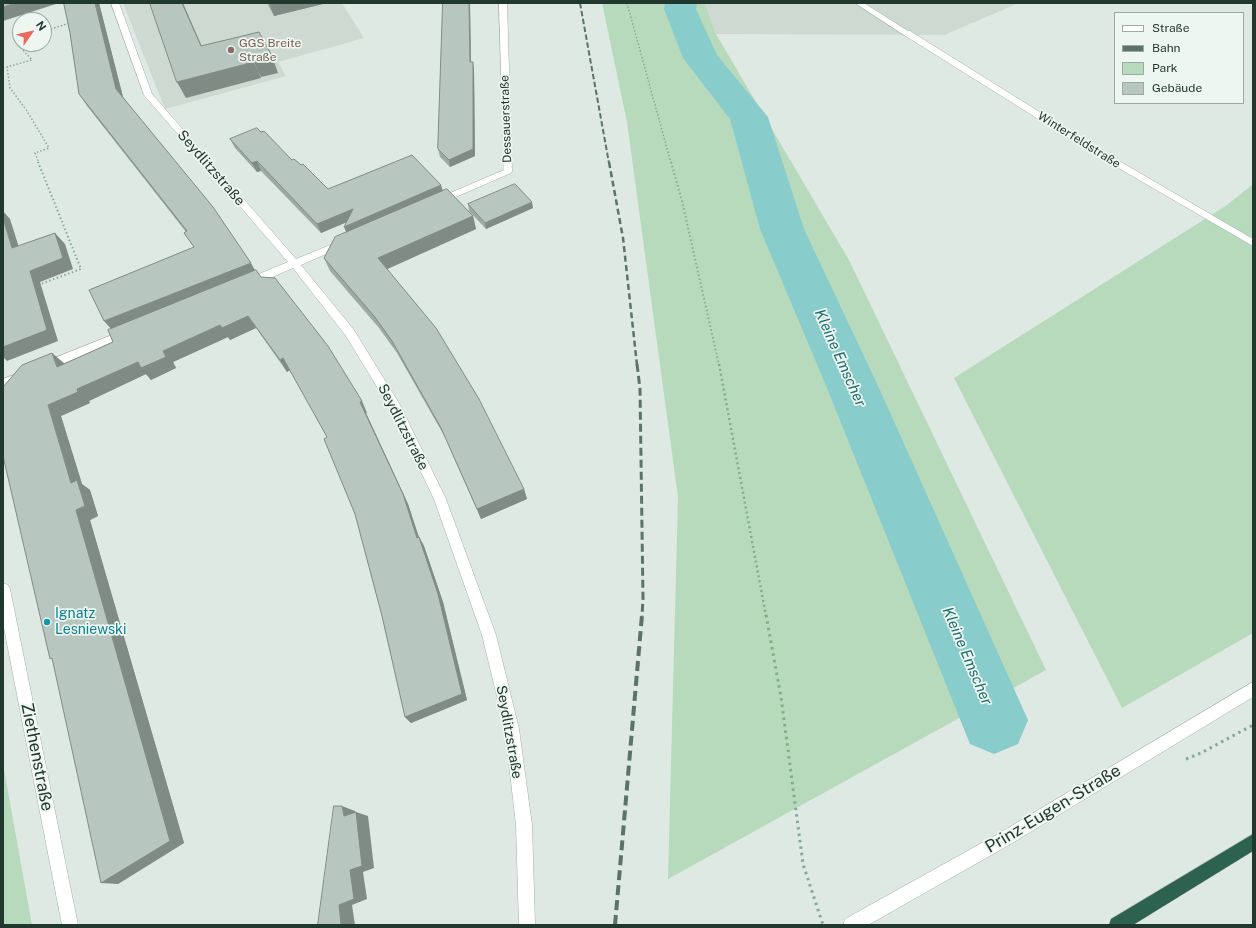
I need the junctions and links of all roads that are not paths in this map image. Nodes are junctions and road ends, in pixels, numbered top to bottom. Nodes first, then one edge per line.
1 (115, 3) edge
2 (503, 3) edge
3 (859, 3) edge
4 (430, 205) edge
5 (352, 239) edge
6 (1253, 243) edge
7 (295, 264) junction
8 (236, 288) edge
9 (134, 330) edge
10 (3, 384) edge
11 (3, 589) edge
12 (1253, 689) edge
13 (1253, 842) edge
14 (70, 925) edge
15 (527, 925) edge
16 (851, 925) edge
17 (1117, 925) edge

1 - 7 street, Seydlitzstraße
2 - 4 street, Dessauerstraße
3 - 6 street, Winterfeldstraße
5 - 7 street
7 - 8 street
7 - 15 street, Seydlitzstraße
9 - 10 street
11 - 14 street, Ziethenstraße
12 - 16 street, Prinz-Eugen-Straße
13 - 17 highway

